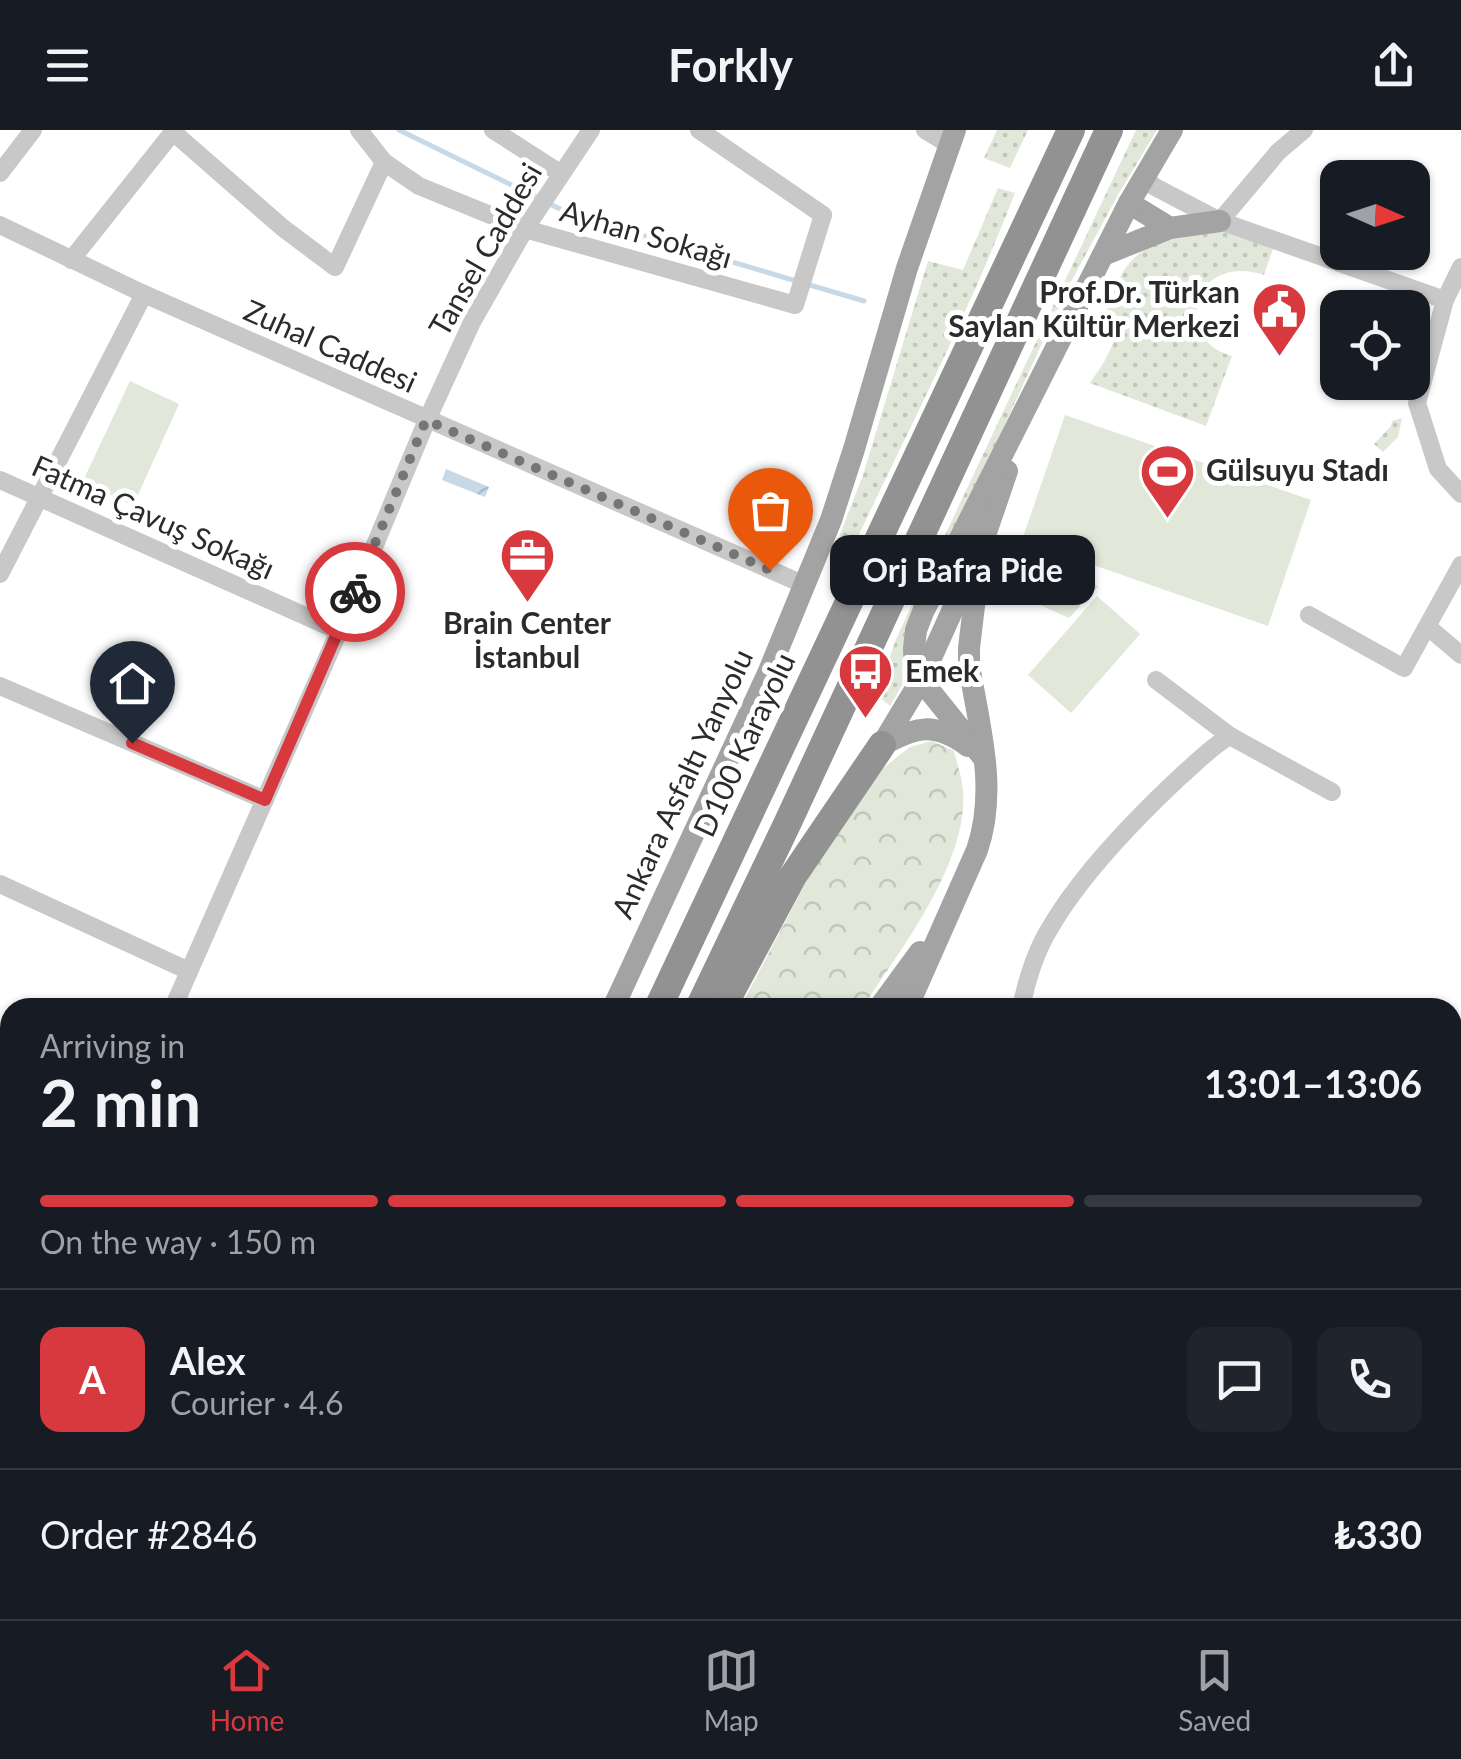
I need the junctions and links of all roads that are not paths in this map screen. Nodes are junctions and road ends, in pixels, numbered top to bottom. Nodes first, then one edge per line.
1 (33, 130) edge
2 (359, 130) edge
3 (493, 130) edge
4 (591, 130) edge
5 (699, 130) edge
6 (925, 130) edge
7 (1071, 130) edge
8 (1108, 130) edge
9 (1172, 130) edge
10 (1304, 130) edge
11 (952, 137) edge
12 (384, 162) junction
13 (0, 173) edge
14 (560, 174) junction
15 (1144, 178) junction
16 (1130, 203) junction
17 (1220, 220) junction
18 (0, 225) edge
19 (1170, 228) junction
20 (524, 229) junction
21 (1103, 255) junction
22 (71, 260) junction
23 (1461, 267) edge
24 (144, 294) junction
25 (1445, 300) junction
26 (1056, 352) junction
27 (426, 420) junction
28 (0, 480) edge
29 (1461, 494) edge
30 (40, 497) junction
31 (982, 547) junction
32 (1461, 565) edge
33 (0, 574) edge
34 (805, 585) junction
35 (1309, 615) dead end
36 (1428, 628) junction
37 (339, 631) junction
38 (1461, 655) edge
39 (921, 680) junction
40 (1156, 680) dead end
41 (0, 686) edge
42 (1230, 736) junction
43 (882, 745) junction
44 (983, 757) junction
45 (1332, 792) dead end
46 (265, 800) junction
47 (0, 884) edge
48 (947, 918) junction
49 (189, 972) junction
50 (177, 998) edge
51 (618, 998) edge
52 (663, 998) edge
53 (704, 998) edge
54 (727, 998) edge
55 (887, 998) edge
56 (911, 998) edge
57 (1024, 998) edge

1 - 13 street
2 - 12 street, Ayhan Sokağı
3 - 14 street
4 - 14 street, Tansel Caddesi
5 - 20 street, Ayhan Sokağı
6 - 11 street
7 - 52 highway, D100 Karayolu
8 - 53 highway
9 - 15 main road
10 - 17 street
11 - 34 main road, Ankara Asfaltı Yanyolu
12 - 20 street, Ayhan Sokağı
12 - 22 street
14 - 20 street, Tansel Caddesi
15 - 16 main road
15 - 17 street
16 - 19 main road
16 - 21 main road
17 - 19 main road
17 - 25 street
18 - 22 street, Zuhal Caddesi
19 - 21 main road
20 - 27 street, Tansel Caddesi
21 - 26 main road
22 - 24 street, Zuhal Caddesi
23 - 25 street
24 - 27 street, Zuhal Caddesi
24 - 30 street
25 - 29 street
26 - 31 main road
26 - 39 main road
27 - 34 street, Zuhal Caddesi
27 - 37 street, Tansel Caddesi
28 - 30 street, Fatma Çavuş Sokağı
30 - 33 street
30 - 37 street, Fatma Çavuş Sokağı
31 - 39 main road
31 - 44 main road
32 - 36 street
34 - 51 main road, Ankara Asfaltı Yanyolu
35 - 36 street
36 - 38 street
37 - 46 street, Tansel Caddesi
39 - 43 main road
39 - 44 main road
40 - 42 street
41 - 46 street
42 - 45 street
42 - 57 street
43 - 44 main road
43 - 54 highway
44 - 48 main road
46 - 49 street, Tansel Caddesi
47 - 49 street
48 - 55 main road
48 - 56 main road
49 - 50 street, Tansel Caddesi

